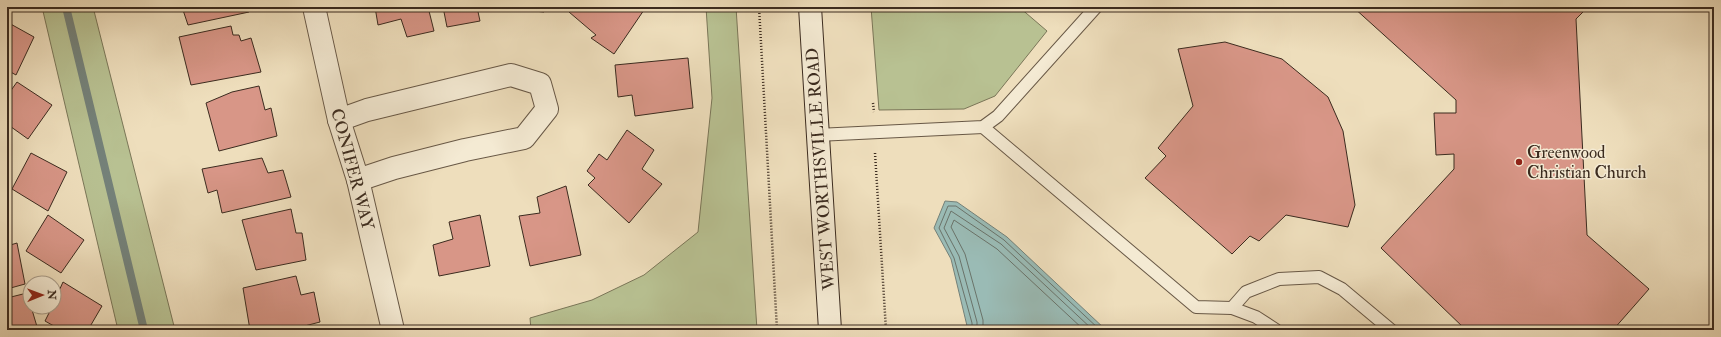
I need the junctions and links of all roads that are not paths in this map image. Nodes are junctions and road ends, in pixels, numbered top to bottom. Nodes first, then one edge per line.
1 (314, 7) edge
2 (810, 7) edge
3 (1096, 7) edge
4 (339, 120) junction
5 (983, 127) junction
6 (818, 135) junction
7 (358, 180) junction
8 (1232, 308) junction
9 (393, 330) edge
10 (830, 330) edge
11 (1276, 330) edge
12 (1391, 330) edge

1 - 4 street, CONIFER WAY
2 - 6 street, WEST WORTHSVILLE ROAD
3 - 5 lane
4 - 7 street, CONIFER WAY
4 - 7 street
5 - 6 lane
5 - 8 lane
6 - 10 street, WEST WORTHSVILLE ROAD
7 - 9 street, CONIFER WAY
8 - 11 lane
8 - 12 lane

